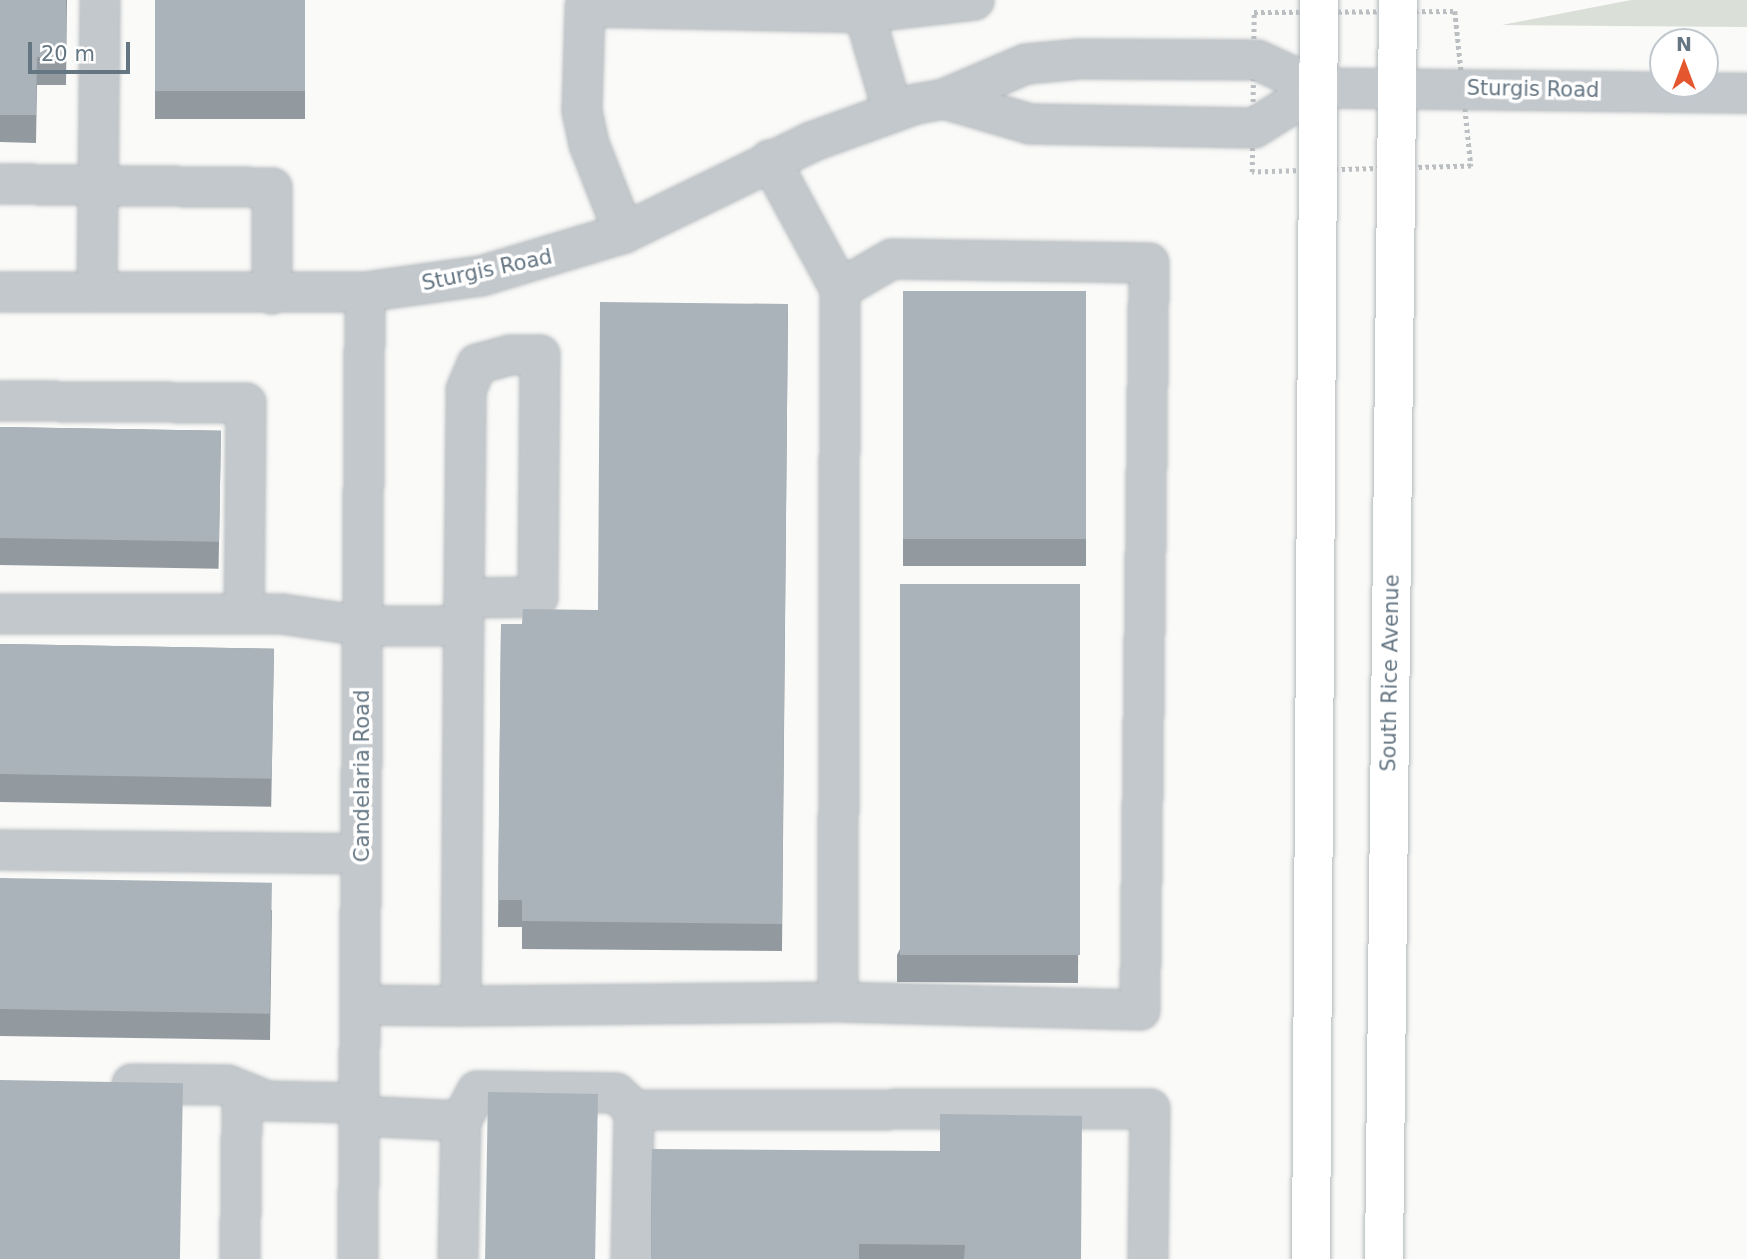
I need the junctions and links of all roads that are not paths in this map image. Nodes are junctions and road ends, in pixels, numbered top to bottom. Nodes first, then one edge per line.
1 (100, 0) edge
2 (974, 0) edge
3 (1319, 0) edge
4 (1398, 0) edge
5 (585, 3) edge
6 (864, 7) edge
7 (1397, 86) junction
8 (1318, 88) junction
9 (1747, 93) edge
10 (944, 99) junction
11 (892, 112) junction
12 (770, 160) junction
13 (0, 184) edge
14 (96, 185) junction
15 (624, 233) junction
16 (841, 289) junction
17 (0, 292) edge
18 (97, 292) junction
19 (365, 292) junction
20 (272, 294) junction
21 (0, 401) edge
22 (464, 612) junction
23 (0, 614) edge
24 (244, 614) junction
25 (363, 626) junction
26 (0, 850) edge
27 (361, 854) junction
28 (838, 1002) junction
29 (360, 1005) junction
30 (461, 1006) junction
31 (94, 1083) edge
32 (250, 1105) junction
33 (360, 1109) junction
34 (634, 1110) junction
35 (460, 1121) junction
36 (240, 1259) edge
37 (358, 1259) edge
38 (458, 1259) edge
39 (631, 1259) edge
40 (1148, 1259) edge
41 (1311, 1259) edge
42 (1384, 1259) edge

1 - 14 street
2 - 6 street
3 - 8 highway
4 - 7 highway, South Rice Avenue
5 - 6 street
5 - 15 street
6 - 11 street
7 - 8 street, Sturgis Road
7 - 9 street, Sturgis Road
7 - 42 highway, South Rice Avenue
8 - 10 street, Sturgis Road
8 - 10 street
8 - 41 highway
10 - 11 street, Sturgis Road
11 - 12 street, Sturgis Road
12 - 15 street, Sturgis Road
12 - 16 street
13 - 14 street
14 - 18 street
14 - 20 street
15 - 19 street, Sturgis Road
16 - 28 street
16 - 28 street
17 - 18 street, Sturgis Road
18 - 20 street, Sturgis Road
19 - 20 street, Sturgis Road
19 - 25 street, Candelaria Road
21 - 24 street
22 - 22 street
22 - 25 street
22 - 30 street
23 - 24 street
24 - 25 street
25 - 27 street, Candelaria Road
26 - 27 street
27 - 29 street, Candelaria Road
28 - 30 street
29 - 30 street
29 - 33 street, Candelaria Road
31 - 32 street
32 - 33 street
32 - 36 street
33 - 35 street
33 - 37 street, Candelaria Road
34 - 35 street
34 - 39 street
34 - 40 street
35 - 38 street

